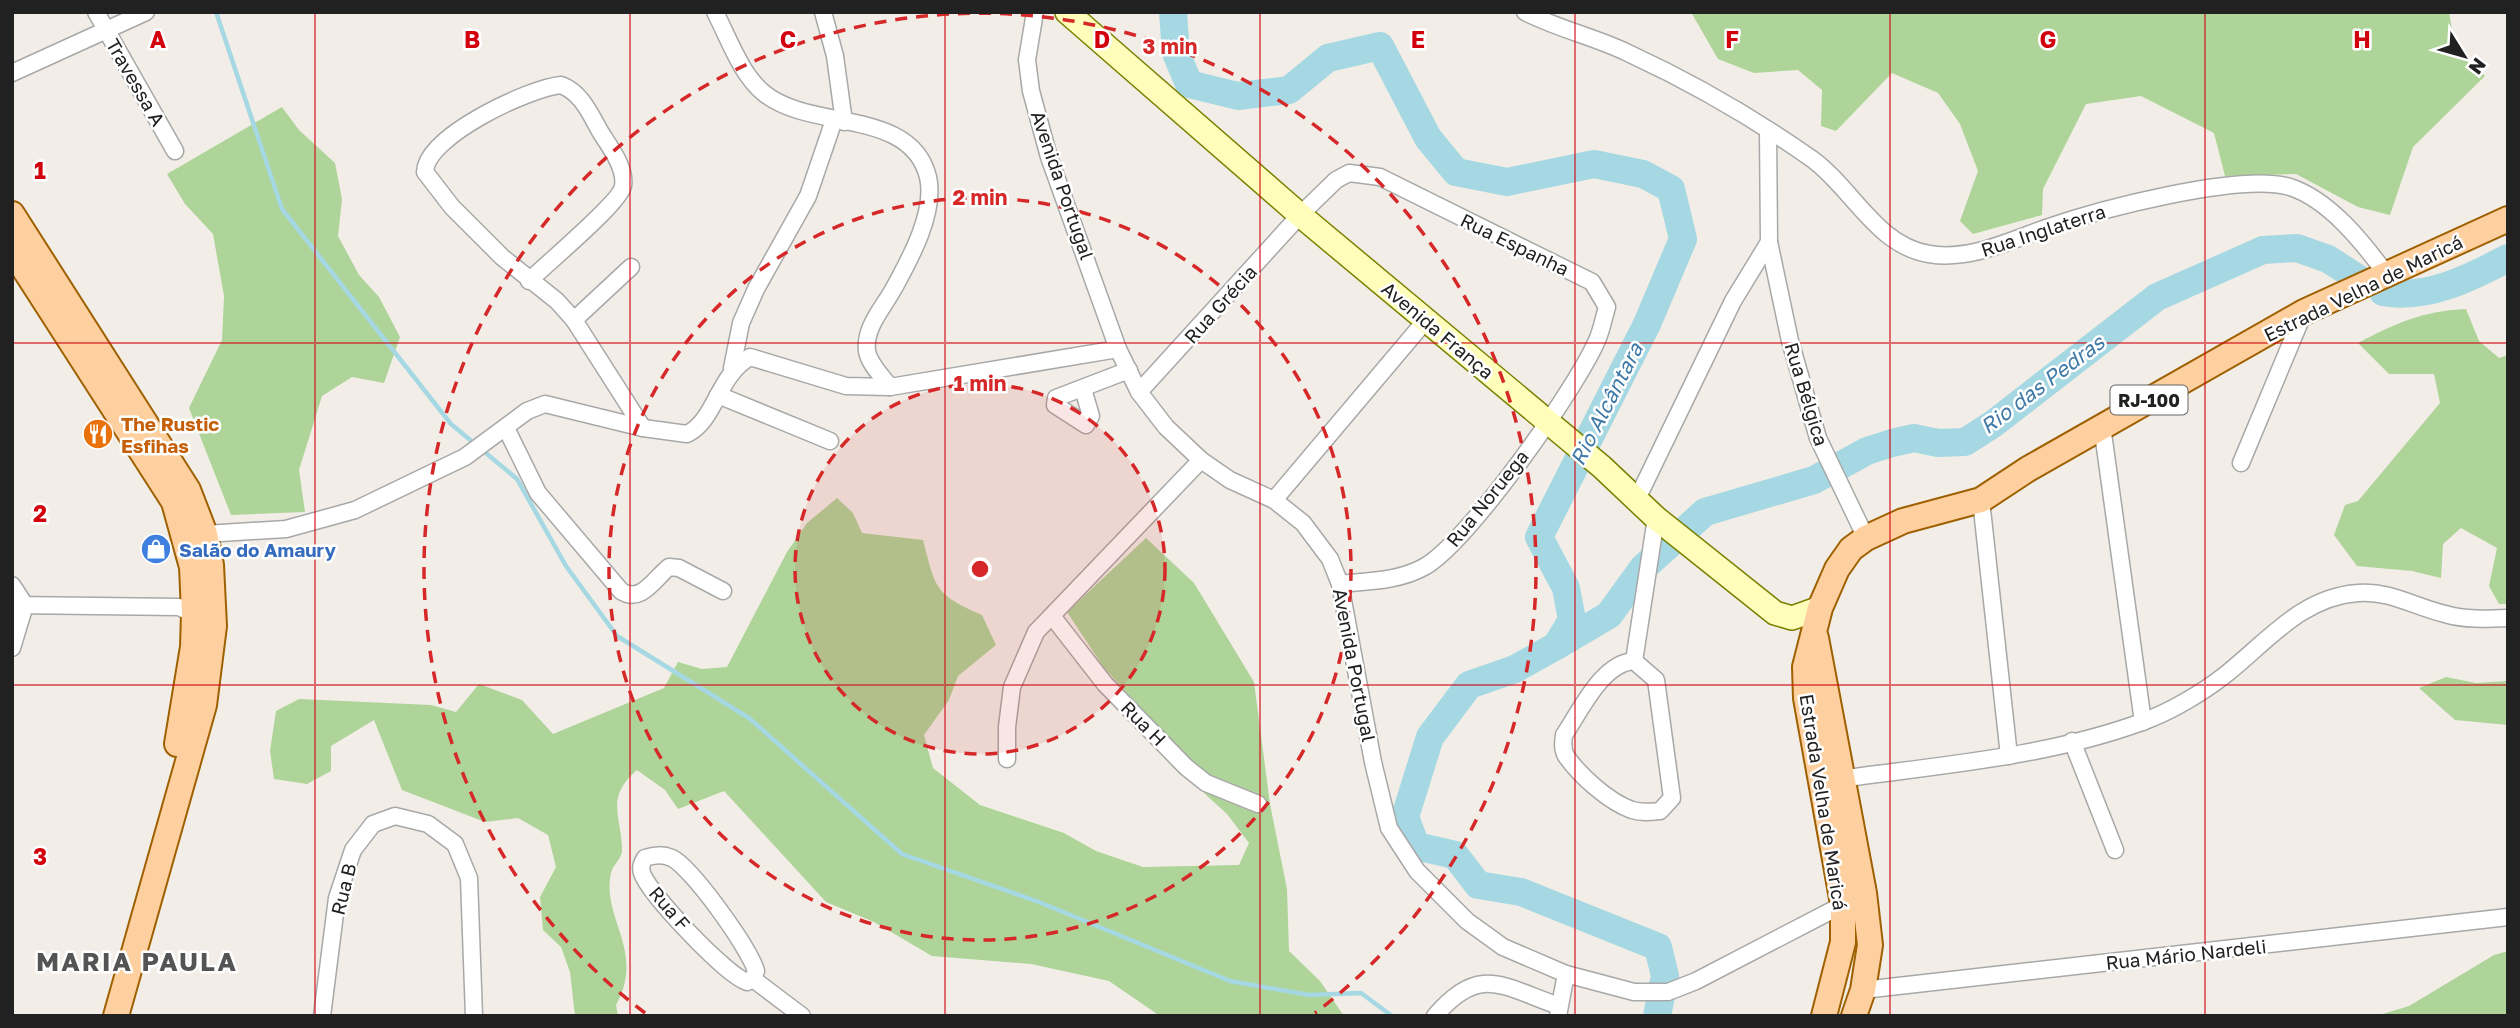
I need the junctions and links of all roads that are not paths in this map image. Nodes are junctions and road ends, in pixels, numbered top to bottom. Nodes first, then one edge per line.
1 (96, 12) edge
2 (146, 12) edge
3 (715, 12) edge
4 (823, 12) edge
5 (1035, 12) edge
6 (1067, 12) edge
7 (1525, 12) edge
8 (106, 29) junction
9 (12, 73) edge
10 (839, 121) junction
11 (1768, 130) junction
12 (175, 151) dead end
13 (12, 214) edge
14 (1300, 215) junction
15 (2508, 219) edge
16 (1769, 242) junction
17 (12, 250) edge
18 (631, 267) dead end
19 (2387, 275) junction
20 (529, 281) junction
21 (2304, 312) junction
22 (574, 320) junction
23 (1426, 320) junction
24 (1118, 349) junction
25 (732, 368) junction
26 (1129, 370) junction
27 (890, 387) junction
28 (1083, 389) dead end
29 (1139, 392) junction
30 (718, 395) junction
31 (1548, 422) junction
32 (2102, 426) junction
33 (506, 428) junction
34 (643, 428) junction
35 (830, 441) dead end
36 (1201, 460) junction
37 (2241, 463) dead end
38 (1637, 499) junction
39 (1275, 500) junction
40 (1981, 500) junction
41 (1656, 518) junction
42 (205, 534) junction
43 (1866, 538) junction
44 (1340, 584) junction
45 (12, 585) edge
46 (723, 591) dead end
47 (18, 605) edge
48 (1052, 616) junction
49 (1817, 618) junction
50 (2508, 618) edge
51 (204, 620) junction
52 (12, 648) edge
53 (1634, 661) junction
54 (2143, 722) junction
55 (2072, 741) junction
56 (2009, 756) junction
57 (1007, 759) dead end
58 (1840, 779) junction
59 (1258, 804) dead end
60 (2115, 850) dead end
61 (1854, 899) junction
62 (2508, 917) edge
63 (1566, 974) junction
64 (753, 979) junction
65 (1863, 990) junction
66 (1558, 1011) edge
67 (100, 1016) edge
68 (116, 1016) edge
69 (322, 1016) edge
70 (474, 1016) edge
71 (802, 1016) edge
72 (1435, 1016) edge
73 (1824, 1016) edge
74 (1854, 1016) edge

1 - 8 street, Travessa A
2 - 8 street
3 - 10 street
4 - 10 street
5 - 24 street, Avenida Portugal
6 - 14 street, Avenida França
7 - 11 street, Rua Inglaterra
8 - 9 street
8 - 12 street, Travessa A
10 - 25 street
10 - 27 street
11 - 16 street, Rua Bélgica
11 - 19 street, Rua Inglaterra
13 - 42 main road
14 - 23 street, Avenida França
14 - 29 street, Rua Grécia
14 - 31 street, Rua Espanha
15 - 19 main road, Estrada Velha de Maricá / RJ-100
16 - 38 street
16 - 43 street, Rua Bélgica
17 - 51 main road
18 - 22 street
19 - 21 main road, Estrada Velha de Maricá / RJ-100
20 - 20 street
20 - 22 street
21 - 32 main road, Estrada Velha de Maricá / RJ-100
21 - 37 street
22 - 34 street
23 - 31 street, Avenida França
23 - 39 street
24 - 26 street, Avenida Portugal
24 - 27 street
25 - 27 street
25 - 30 street
26 - 28 street
26 - 29 street, Avenida Portugal
29 - 36 street, Avenida Portugal
30 - 34 street
30 - 35 street
31 - 38 street, Avenida França
31 - 44 street, Rua Noruega
32 - 40 main road, Estrada Velha de Maricá / RJ-100
32 - 54 street
33 - 34 street
33 - 42 street
33 - 46 street
36 - 39 street, Avenida Portugal
36 - 48 street
38 - 41 street, Avenida França
39 - 44 street, Avenida Portugal
40 - 43 main road, Estrada Velha de Maricá / RJ-100
40 - 56 street
41 - 49 street, Avenida França
41 - 53 street
42 - 51 main road
43 - 49 main road, Estrada Velha de Maricá / RJ-100
44 - 63 street, Avenida Portugal
45 - 47 street
47 - 51 street
47 - 52 street
48 - 57 street
48 - 59 street, Rua H
49 - 58 main road, Estrada Velha de Maricá / RJ-100
49 - 61 main road, Estrada Velha de Maricá / RJ-100
50 - 54 street
51 - 67 main road
51 - 68 main road
53 - 53 street
54 - 55 street
55 - 56 street
55 - 60 street
56 - 58 street
58 - 61 main road, Estrada Velha de Maricá / RJ-100
61 - 63 street, Avenida Portugal
61 - 65 main road, Estrada Velha de Maricá / RJ-100
61 - 73 main road, Estrada Velha de Maricá / RJ-100
62 - 65 street, Rua Mário Nardeli
63 - 66 street
64 - 64 street, Rua F
64 - 71 street, Rua F
65 - 74 main road, Estrada Velha de Maricá / RJ-100
66 - 72 street
69 - 70 street, Rua B

